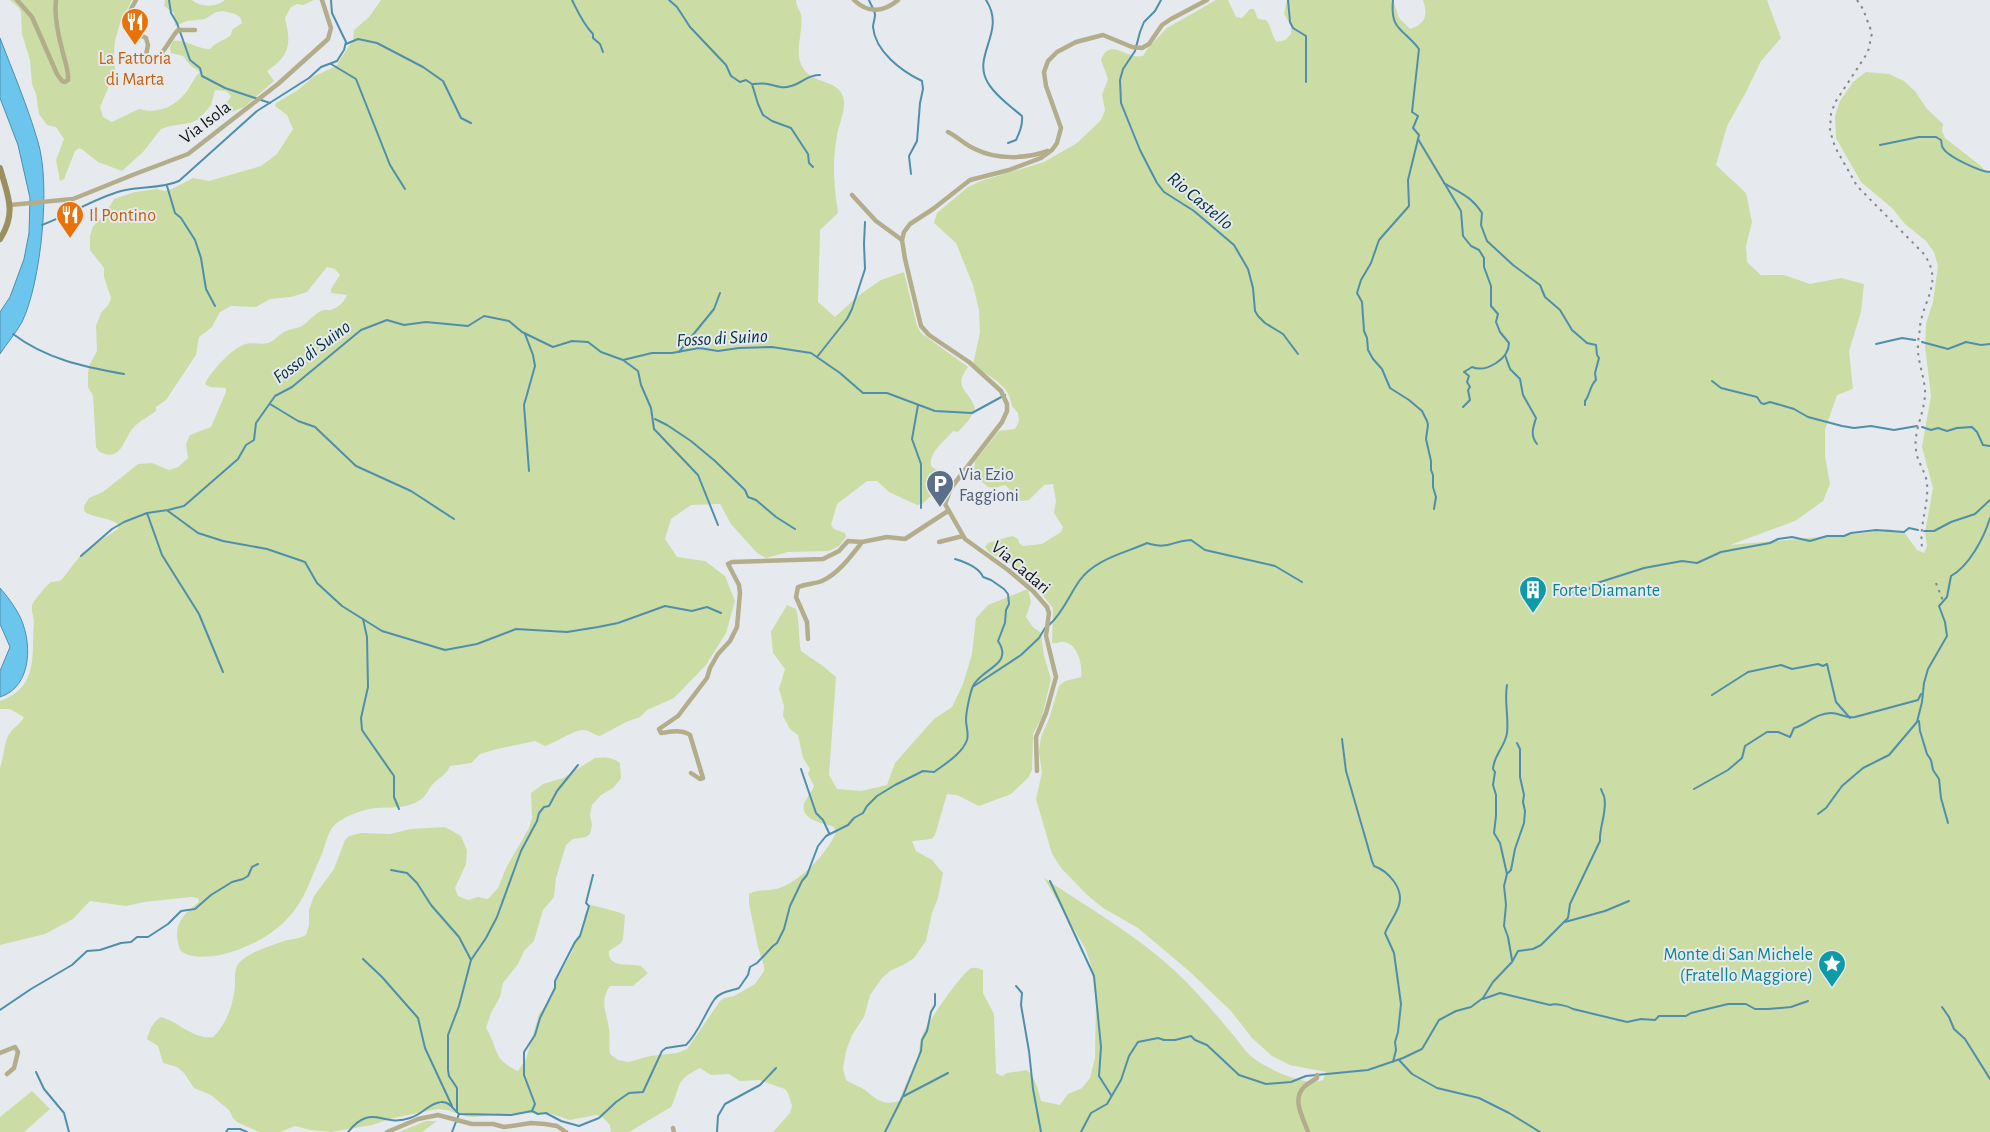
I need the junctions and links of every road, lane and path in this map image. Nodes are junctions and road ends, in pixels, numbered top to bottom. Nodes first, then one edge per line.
1 (17, 0) edge
2 (56, 0) edge
3 (136, 0) edge
4 (322, 0) edge
5 (854, 0) edge
6 (898, 0) edge
7 (1207, 0) edge
8 (195, 30) dead end
9 (948, 132) dead end
10 (1052, 150) junction
11 (0, 168) edge
12 (3, 190) edge
13 (852, 195) dead end
14 (10, 205) junction
15 (0, 239) edge
16 (902, 240) junction
17 (948, 511) junction
18 (962, 536) junction
19 (862, 542) junction
20 (939, 542) dead end
21 (808, 639) dead end
22 (1037, 771) dead end
23 (691, 774) dead end
24 (0, 1053) edge
25 (7, 1074) dead end
26 (1317, 1075) dead end
27 (387, 1132) edge
28 (566, 1132) edge
29 (1308, 1132) edge

1 - 2 street
3 - 8 street
4 - 14 street, Via Isola
5 - 6 street
7 - 10 street
9 - 10 street
10 - 16 street
11 - 12 main road
12 - 14 main road
13 - 16 street
14 - 15 main road
16 - 17 street
17 - 18 street, Via Cadari
17 - 19 street
18 - 20 street
18 - 22 street, Via Cadari
19 - 21 street
19 - 23 street
24 - 25 street
26 - 29 street
27 - 28 street

